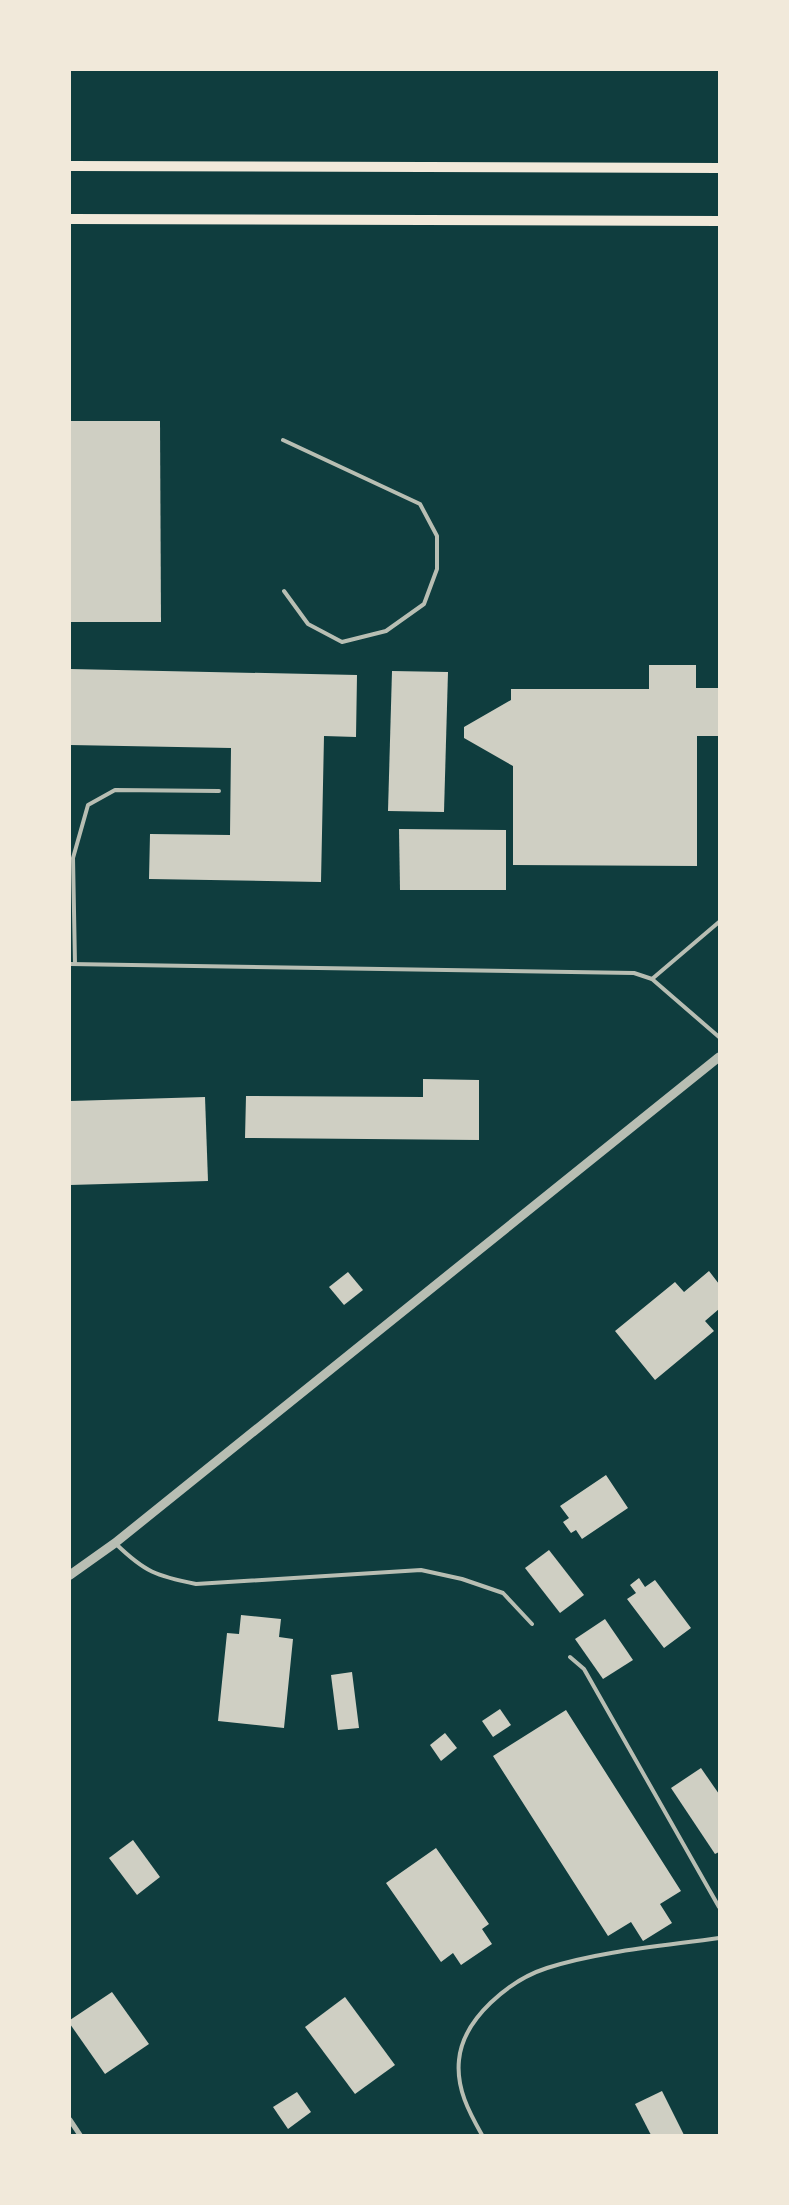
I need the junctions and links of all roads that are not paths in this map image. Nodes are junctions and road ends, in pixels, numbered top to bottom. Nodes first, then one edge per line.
1 (70, 166) edge
2 (719, 168) edge
3 (70, 219) edge
4 (719, 221) edge
5 (283, 440) dead end
6 (284, 591) dead end
7 (219, 791) dead end
8 (719, 922) edge
9 (72, 964) edge
10 (652, 979) junction
11 (719, 1037) edge
12 (719, 1057) edge
13 (115, 1543) junction
14 (70, 1575) edge
15 (532, 1624) dead end
16 (570, 1657) dead end
17 (719, 1907) edge
18 (719, 1938) edge
19 (70, 2120) edge
20 (80, 2135) edge
21 (482, 2135) edge

1 - 2 main road
3 - 4 main road
5 - 6 lane
7 - 9 lane
8 - 10 lane
9 - 10 lane
10 - 11 lane
12 - 13 street
13 - 14 street
13 - 15 lane
16 - 17 lane
18 - 21 lane
19 - 20 street

